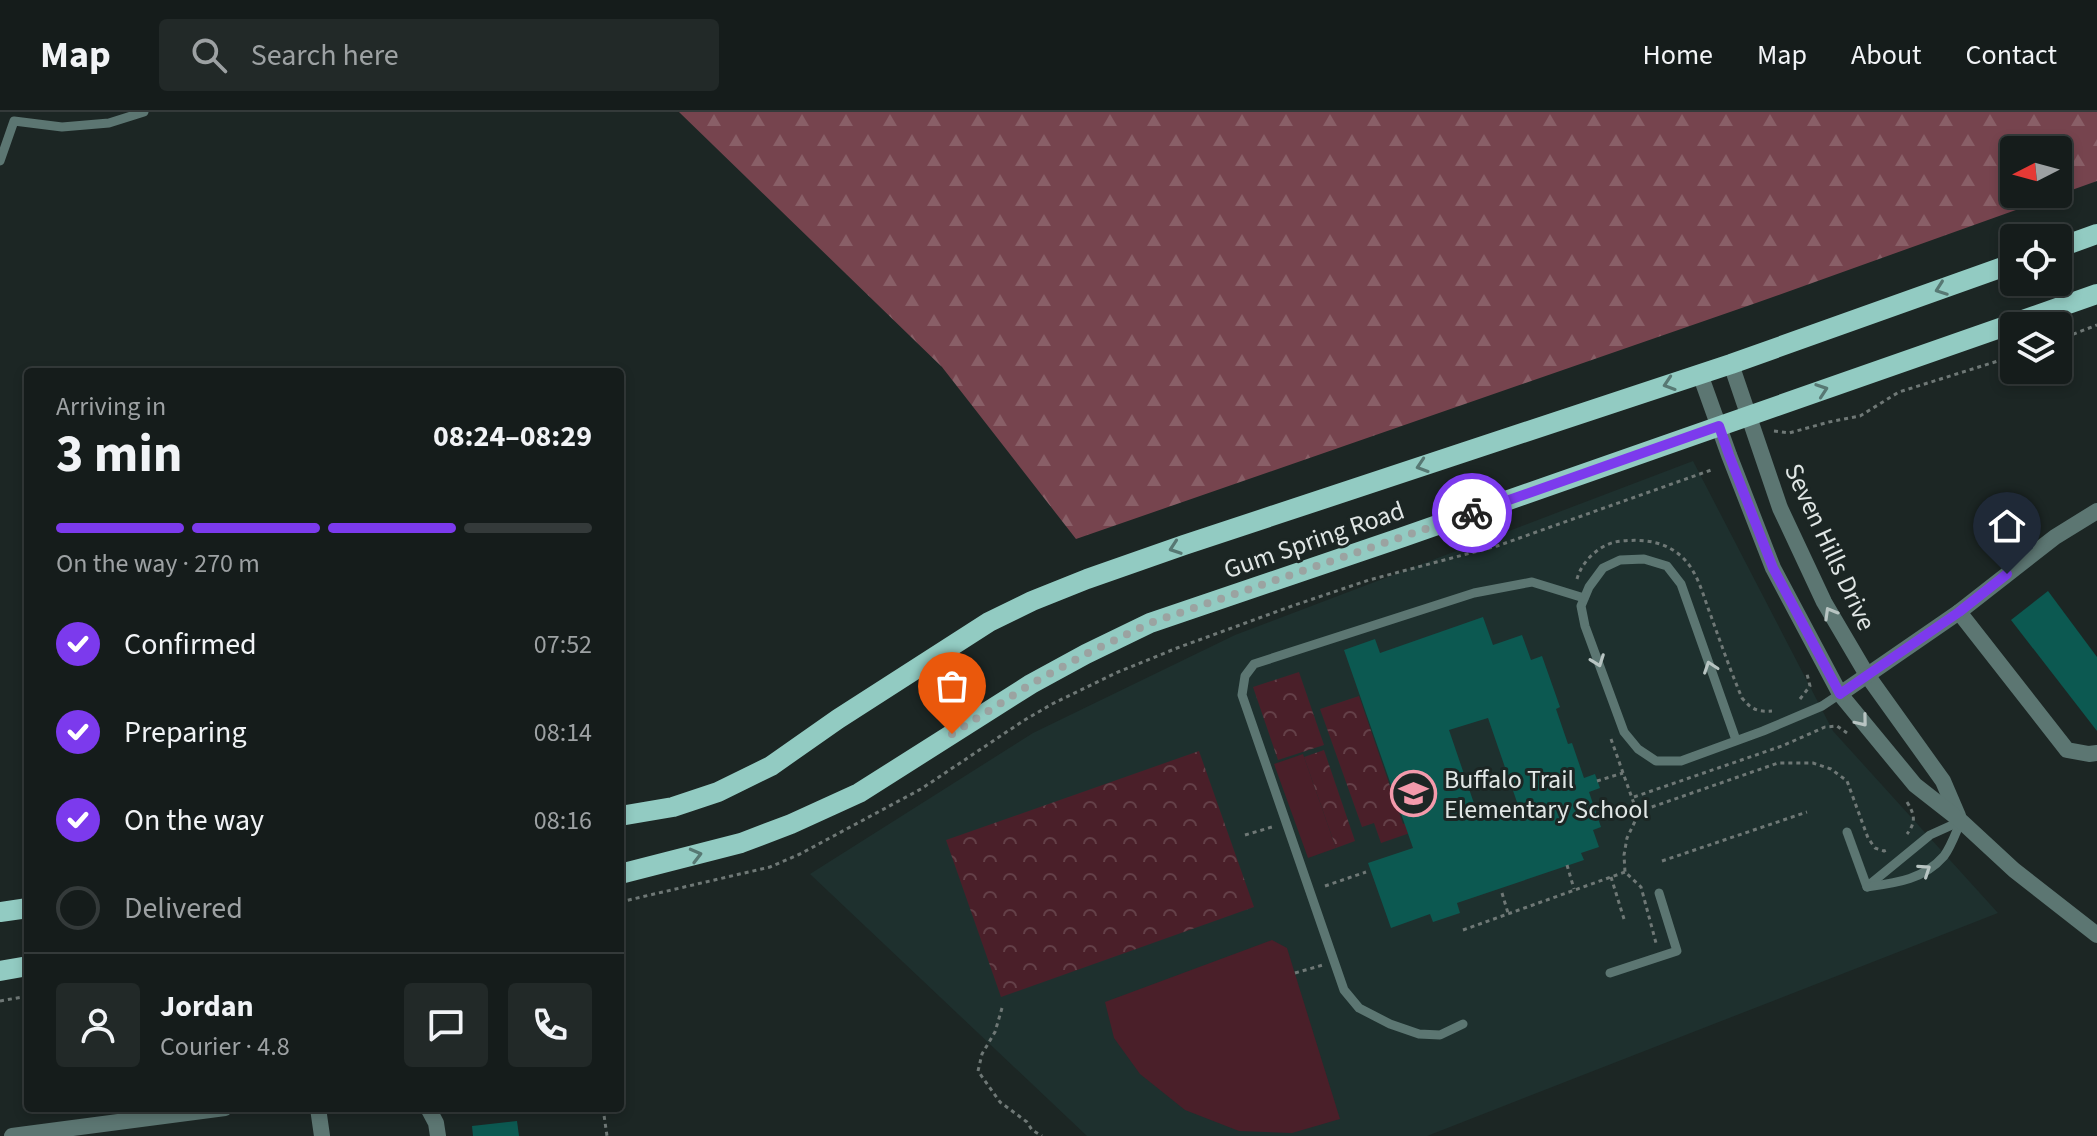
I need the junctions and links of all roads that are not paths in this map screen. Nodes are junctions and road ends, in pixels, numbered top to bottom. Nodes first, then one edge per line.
1 (144, 112) edge
2 (0, 161) edge
3 (2097, 234) edge
4 (2072, 243) edge
5 (2000, 268) edge
6 (2097, 294) edge
7 (1731, 364) junction
8 (1700, 374) junction
9 (1748, 416) junction
10 (1719, 426) junction
11 (2097, 511) edge
12 (1584, 598) junction
13 (1959, 612) junction
14 (1867, 675) junction
15 (1840, 694) junction
16 (1736, 740) junction
17 (2097, 753) edge
18 (624, 815) edge
19 (1961, 821) junction
20 (1847, 832) dead end
21 (624, 873) edge
22 (1867, 887) junction
23 (1659, 893) dead end
24 (24, 909) edge
25 (0, 912) edge
26 (2097, 935) edge
27 (24, 967) edge
28 (0, 971) edge
29 (1610, 973) dead end
30 (1463, 1024) dead end
31 (206, 1112) edge
32 (319, 1112) edge
33 (430, 1112) edge
34 (127, 1129) edge
35 (12, 1136) edge
36 (322, 1136) edge
37 (438, 1136) edge

1 - 2 lane
3 - 4 main road
5 -> 7 main road, Gum Spring Road
9 -> 6 main road, Gum Spring Road
7 - 8 main road, Gum Spring Road
7 - 9 street, Seven Hills Drive
8 - 10 street, Seven Hills Drive
8 -> 18 main road, Gum Spring Road
9 - 10 main road, Gum Spring Road
14 -> 9 street, Seven Hills Drive
10 - 15 street, Seven Hills Drive
21 -> 10 main road, Gum Spring Road
11 - 13 street
12 -> 16 lane
16 -> 12 lane
12 - 30 lane
13 - 14 street
13 - 17 street
14 - 15 street
14 - 19 street, Seven Hills Drive
15 - 16 lane
15 -> 19 street, Seven Hills Drive
19 - 22 lane
22 -> 19 lane
19 - 26 street, Seven Hills Drive
20 - 22 lane
23 - 29 lane
24 - 25 main road
27 - 28 main road
31 - 34 street
32 - 36 street
33 - 37 street
34 - 35 street

